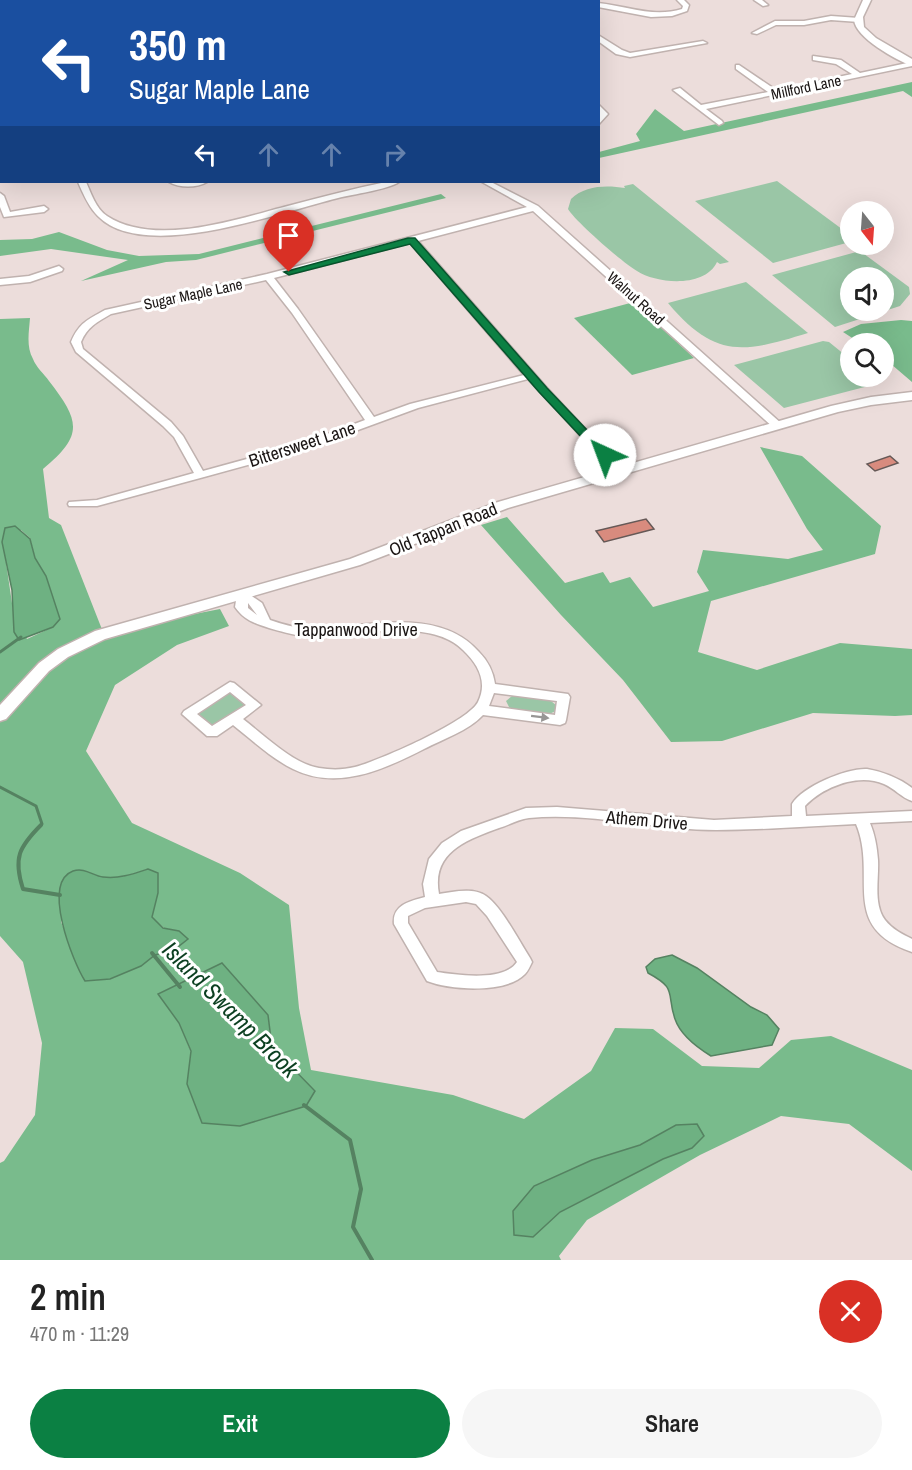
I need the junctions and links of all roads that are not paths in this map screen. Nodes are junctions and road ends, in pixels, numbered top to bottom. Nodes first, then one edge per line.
1 (680, 0) edge
2 (757, 0) edge
3 (867, 0) edge
4 (600, 5) edge
5 (765, 5) dead end
6 (859, 20) junction
7 (755, 33) dead end
8 (600, 39) edge
9 (703, 43) dead end
10 (816, 58) dead end
11 (912, 63) edge
12 (739, 67) dead end
13 (860, 76) junction
14 (677, 90) dead end
15 (775, 93) junction
16 (700, 108) junction
17 (719, 123) dead end
18 (82, 183) edge
19 (179, 183) edge
20 (194, 183) edge
21 (386, 183) edge
22 (488, 183) edge
23 (368, 185) edge
24 (0, 196) edge
25 (535, 208) junction
26 (44, 209) dead end
27 (412, 240) junction
28 (59, 270) dead end
29 (268, 277) junction
30 (0, 282) edge
31 (530, 376) junction
32 (912, 396) edge
33 (370, 421) junction
34 (778, 426) junction
35 (620, 472) junction
36 (200, 475) junction
37 (72, 504) dead end
38 (243, 594) junction
39 (489, 688) junction
40 (482, 710) junction
41 (0, 715) edge
42 (234, 719) junction
43 (912, 796) edge
44 (912, 816) edge
45 (861, 819) junction
46 (801, 822) junction
47 (433, 900) junction
48 (912, 946) edge

1 - 4 street
2 - 5 street
3 - 6 street
6 - 7 street
6 - 11 street
8 - 9 street
10 - 13 street
11 - 13 street, Millford Lane
12 - 15 street
13 - 15 street, Millford Lane
14 - 16 street
15 - 16 street, Millford Lane
16 - 17 street
18 - 23 street
19 - 20 street
21 - 23 street
22 - 25 street, Walnut Road
24 - 26 street
25 - 27 street, Sugar Maple Lane
25 - 34 street, Walnut Road
27 - 29 street, Sugar Maple Lane
27 - 31 street
28 - 30 street
29 - 33 street
29 - 36 street, Sugar Maple Lane
31 - 33 street, Bittersweet Lane
31 - 35 street
32 - 34 street, Old Tappan Road
33 - 36 street, Bittersweet Lane
34 - 35 street, Old Tappan Road
35 - 38 street, Old Tappan Road
36 - 37 street, Bittersweet Lane
38 - 39 street, Tappanwood Drive
38 - 41 street, Old Tappan Road
39 - 40 street
40 -> 39 street
40 - 42 street
42 - 42 street
43 - 46 street
44 - 45 street, Athem Drive
45 - 46 street, Athem Drive
45 - 48 street
46 - 47 street, Athem Drive
47 - 47 street

